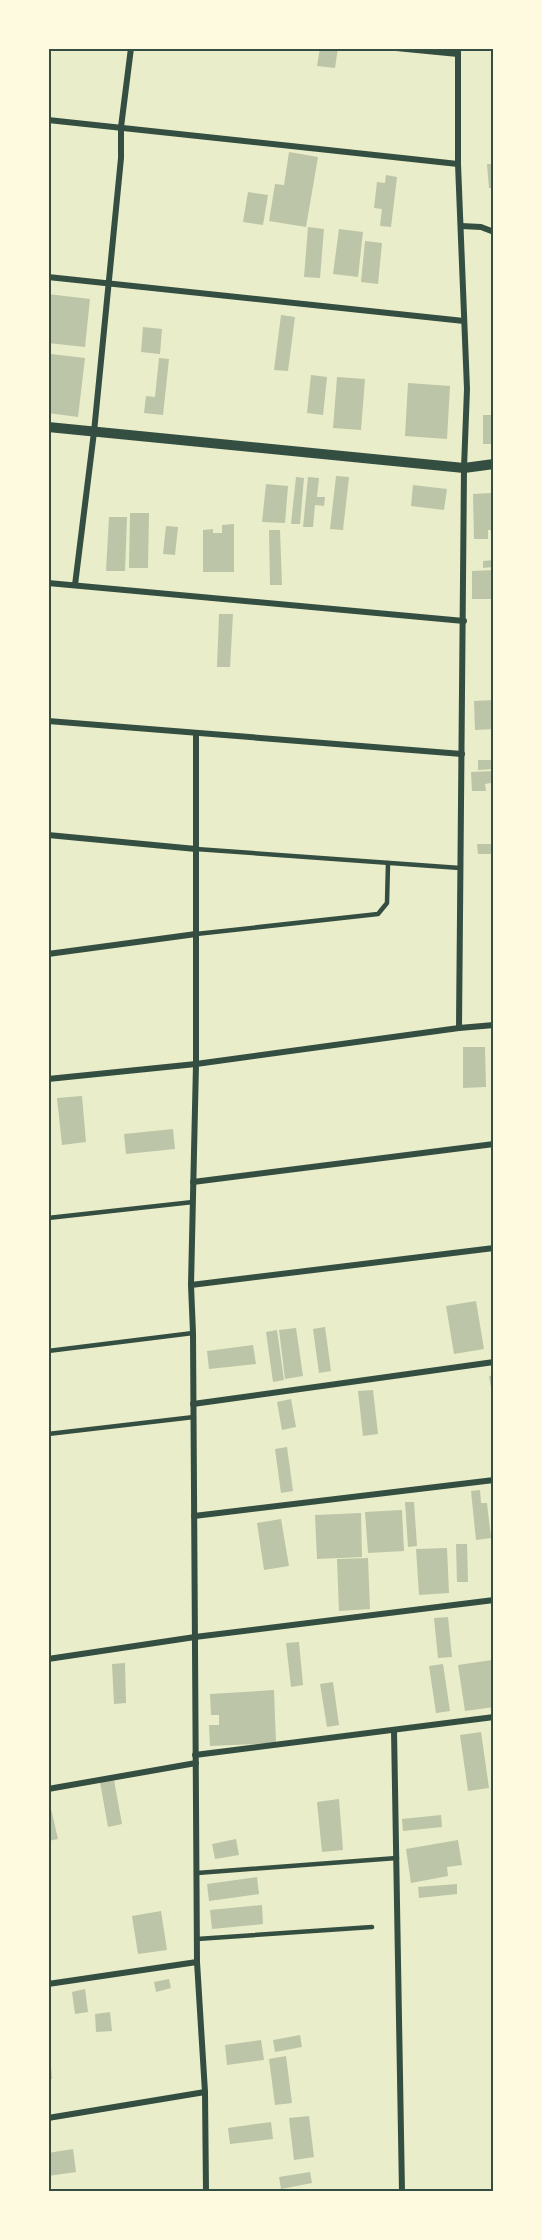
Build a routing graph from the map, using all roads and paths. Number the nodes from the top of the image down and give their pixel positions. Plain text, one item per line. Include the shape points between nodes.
1 (131, 48) edge
2 (396, 48) edge
3 (458, 51) edge
4 (48, 120) edge
5 (121, 127) junction
6 (458, 164) junction
7 (461, 226) junction
8 (494, 232) edge
9 (48, 277) edge
10 (109, 284) junction
11 (464, 321) junction
12 (48, 427) edge
13 (94, 432) junction
14 (494, 464) edge
15 (464, 468) junction
16 (48, 583) edge
17 (75, 585) junction
18 (464, 621) junction
19 (48, 721) edge
20 (195, 733) junction
21 (462, 754) junction
22 (48, 835) edge
23 (196, 849) junction
24 (388, 863) junction
25 (460, 868) junction
26 (195, 934) junction
27 (48, 954) edge
28 (494, 1025) edge
29 (459, 1028) junction
30 (196, 1064) junction
31 (48, 1079) edge
32 (494, 1144) edge
33 (193, 1182) junction
34 (193, 1202) junction
35 (48, 1218) edge
36 (494, 1248) edge
37 (191, 1285) junction
38 (193, 1333) junction
39 (48, 1351) edge
40 (494, 1362) edge
41 (194, 1404) junction
42 (194, 1417) junction
43 (48, 1434) edge
44 (494, 1479) edge
45 (194, 1516) junction
46 (494, 1600) edge
47 (195, 1637) junction
48 (48, 1659) edge
49 (494, 1717) edge
50 (394, 1730) junction
51 (195, 1755) junction
52 (196, 1763) junction
53 (48, 1789) edge
54 (397, 1858) junction
55 (197, 1873) junction
56 (372, 1927) dead end
57 (197, 1939) junction
58 (197, 1962) junction
59 (48, 1984) edge
60 (205, 2092) junction
61 (48, 2118) edge
62 (206, 2192) edge
63 (402, 2192) edge

1 - 5 street
2 - 3 street
3 - 6 street
4 - 5 street
5 - 6 street
5 - 10 street
6 - 7 street
7 - 8 street
7 - 11 street
9 - 10 street
10 - 11 street
10 - 13 street
11 - 15 street
12 - 13 street
13 - 15 street
13 - 17 street
14 - 15 street
15 - 18 street
16 - 17 street
17 - 18 street
18 - 21 street
19 - 20 street
20 - 21 street
20 - 23 street
21 - 25 street
22 - 23 street
23 - 24 lane
23 - 26 street
24 - 25 lane
24 - 26 lane via 387,903 378,915
25 - 29 street
26 - 27 street
26 - 30 street
28 - 29 street
29 - 30 street
30 - 31 street
30 - 33 street
32 - 33 street
33 - 34 street
34 - 35 lane
34 - 37 street
36 - 37 street
37 - 38 street
38 - 39 lane
38 - 41 street
40 - 41 street
41 - 42 street
42 - 43 lane
42 - 45 street
44 - 45 street
45 - 47 street
46 - 47 street
47 - 48 street
47 - 51 street
49 - 50 street
50 - 51 street
50 - 54 street
51 - 52 street
52 - 53 street
52 - 55 street
54 - 55 lane
54 - 63 street
55 - 57 street
56 - 57 lane
57 - 58 street
58 - 59 street
58 - 60 street
60 - 61 street
60 - 62 street

